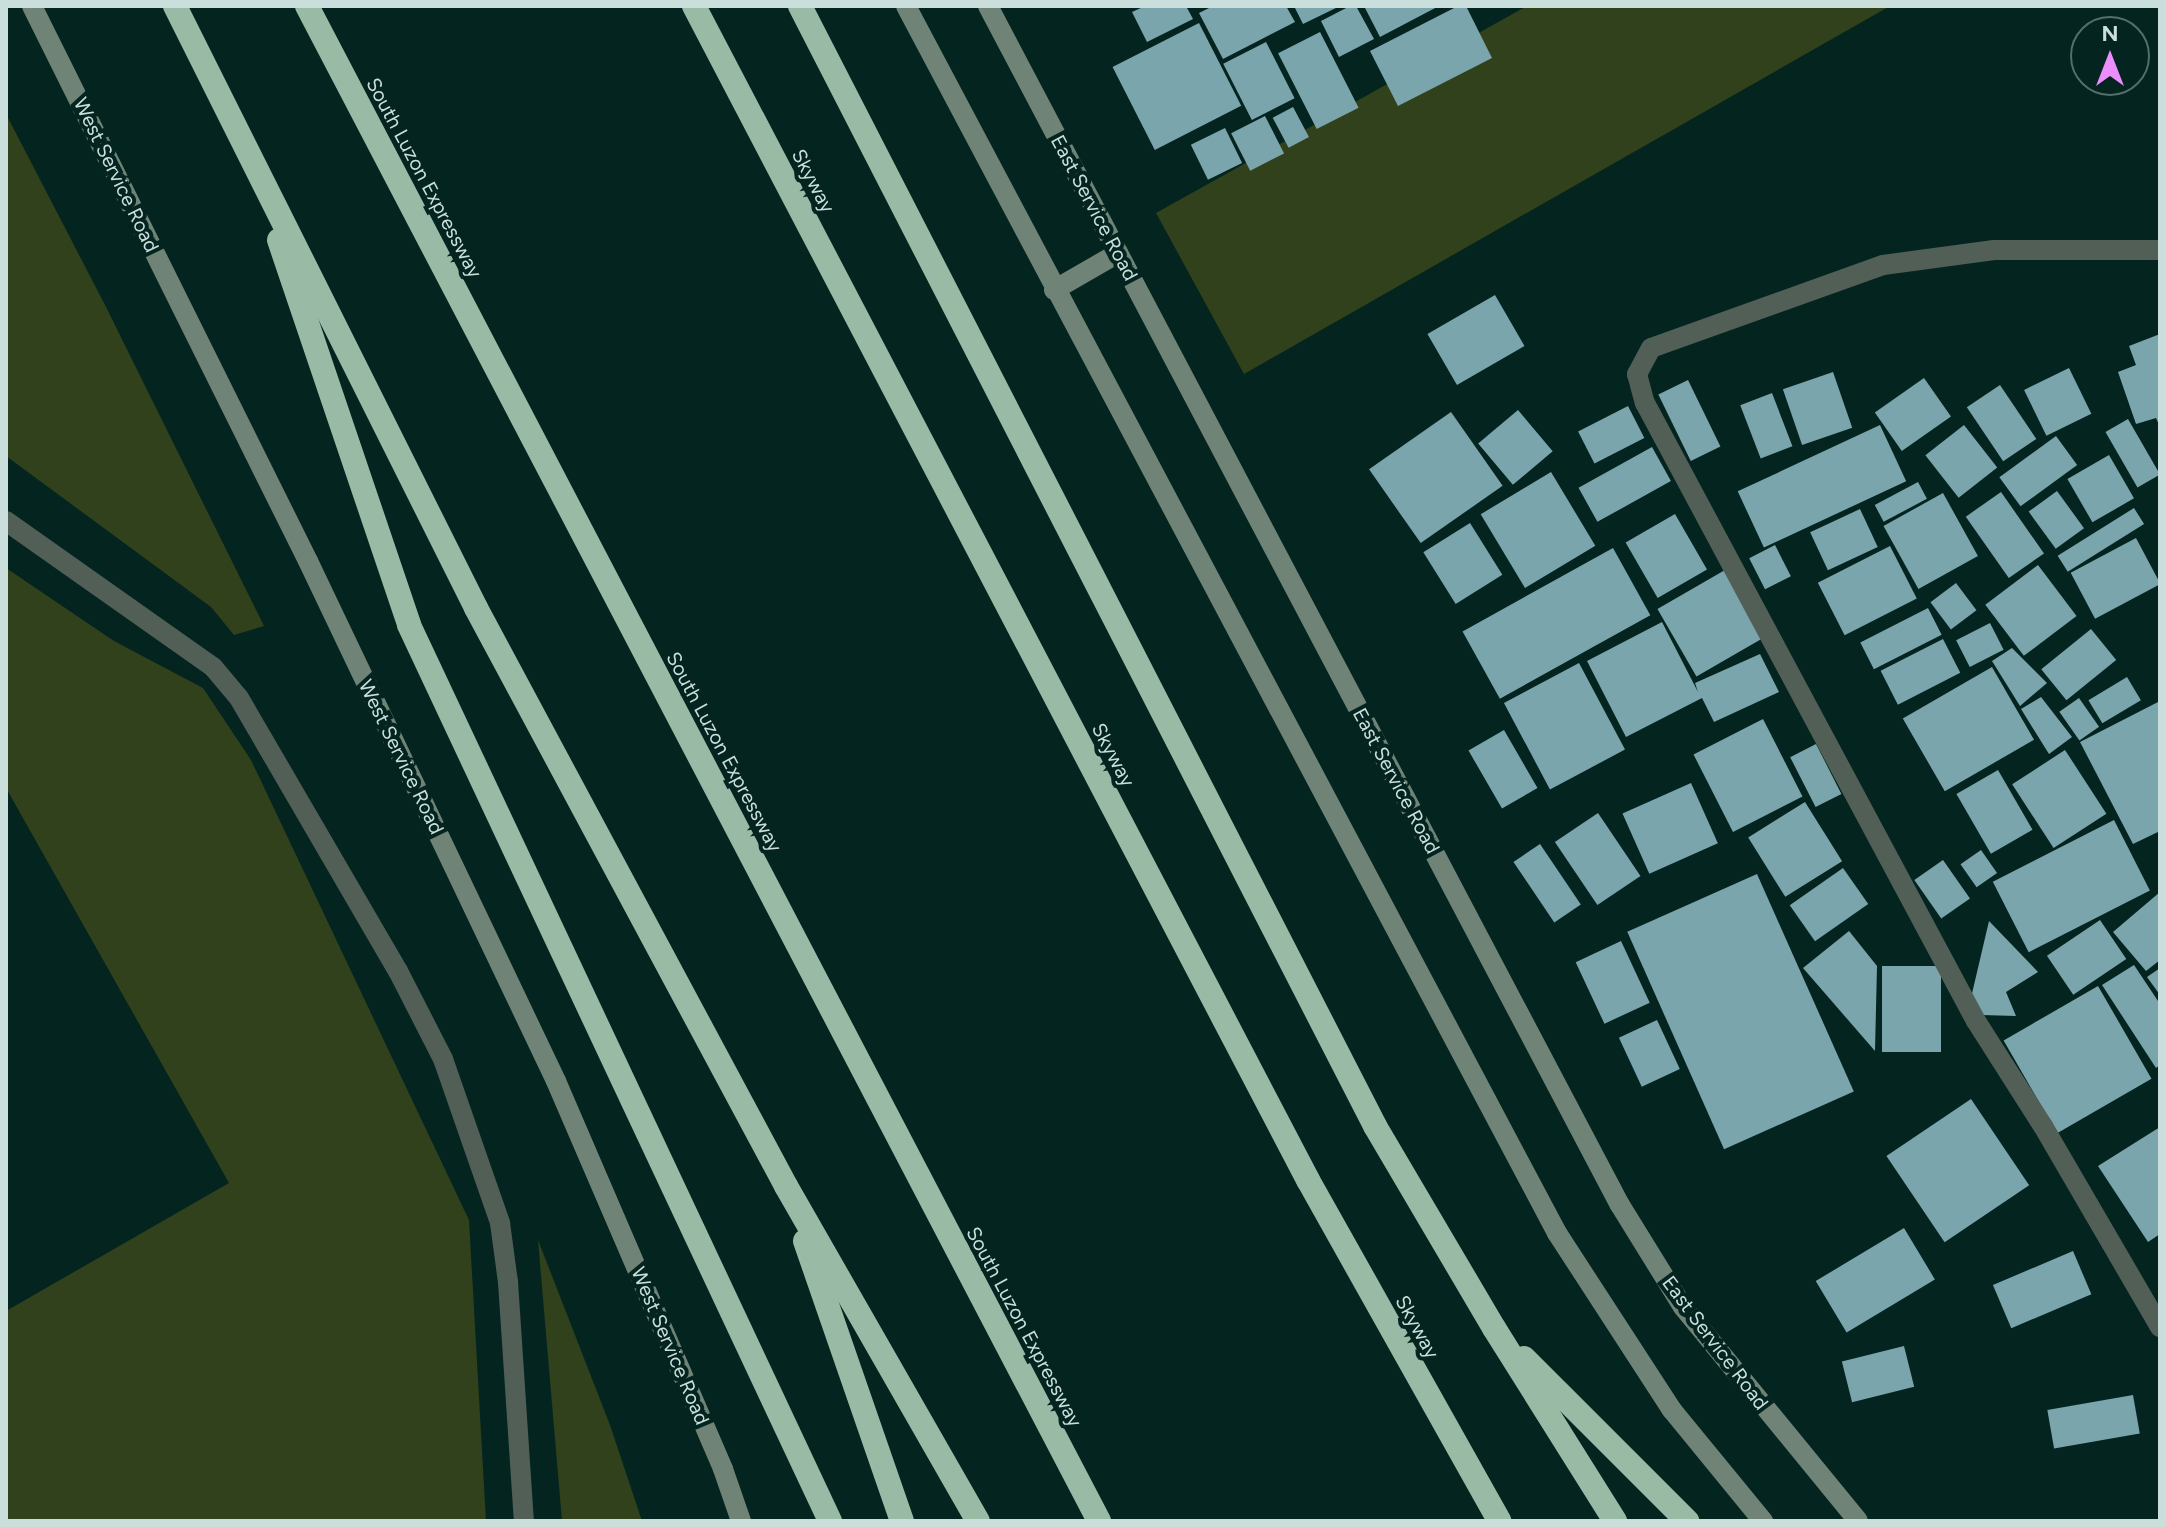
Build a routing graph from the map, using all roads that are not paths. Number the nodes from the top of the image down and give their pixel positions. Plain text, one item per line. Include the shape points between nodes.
1 (32, 6) edge
2 (175, 6) edge
3 (307, 6) edge
4 (694, 6) edge
5 (800, 6) edge
6 (906, 6) edge
7 (988, 6) edge
8 (250, 155) junction
9 (2160, 250) edge
10 (1118, 253) junction
11 (1054, 290) junction
12 (6, 521) edge
13 (786, 1186) junction
14 (2160, 1327) edge
15 (1494, 1328) junction
16 (524, 1521) edge
17 (741, 1521) edge
18 (830, 1521) edge
19 (902, 1521) edge
20 (978, 1521) edge
21 (1099, 1521) edge
22 (1499, 1521) edge
23 (1615, 1521) edge
24 (1687, 1521) edge
25 (1763, 1521) edge
26 (1858, 1521) edge

1 - 17 main road, West Service Road via 308,561 556,1081
2 - 8 highway
3 - 21 highway, South Luzon Expressway
4 - 22 highway, Skyway via 1308,1180
5 - 15 highway via 1375,1126
6 - 11 main road
7 - 10 main road, East Service Road
8 - 13 highway via 476,608
8 - 18 highway via 409,625
9 - 14 street via 1994,250 1883,265 1651,348 1637,374 1645,403 1976,1021
10 - 11 main road
10 - 26 main road, East Service Road via 1620,1205 1683,1307
11 - 25 main road via 1557,1233 1672,1410
12 - 16 street via 213,667 239,698 398,971 443,1059 500,1223
13 - 19 highway
13 - 20 highway
15 - 23 highway
15 - 24 highway

